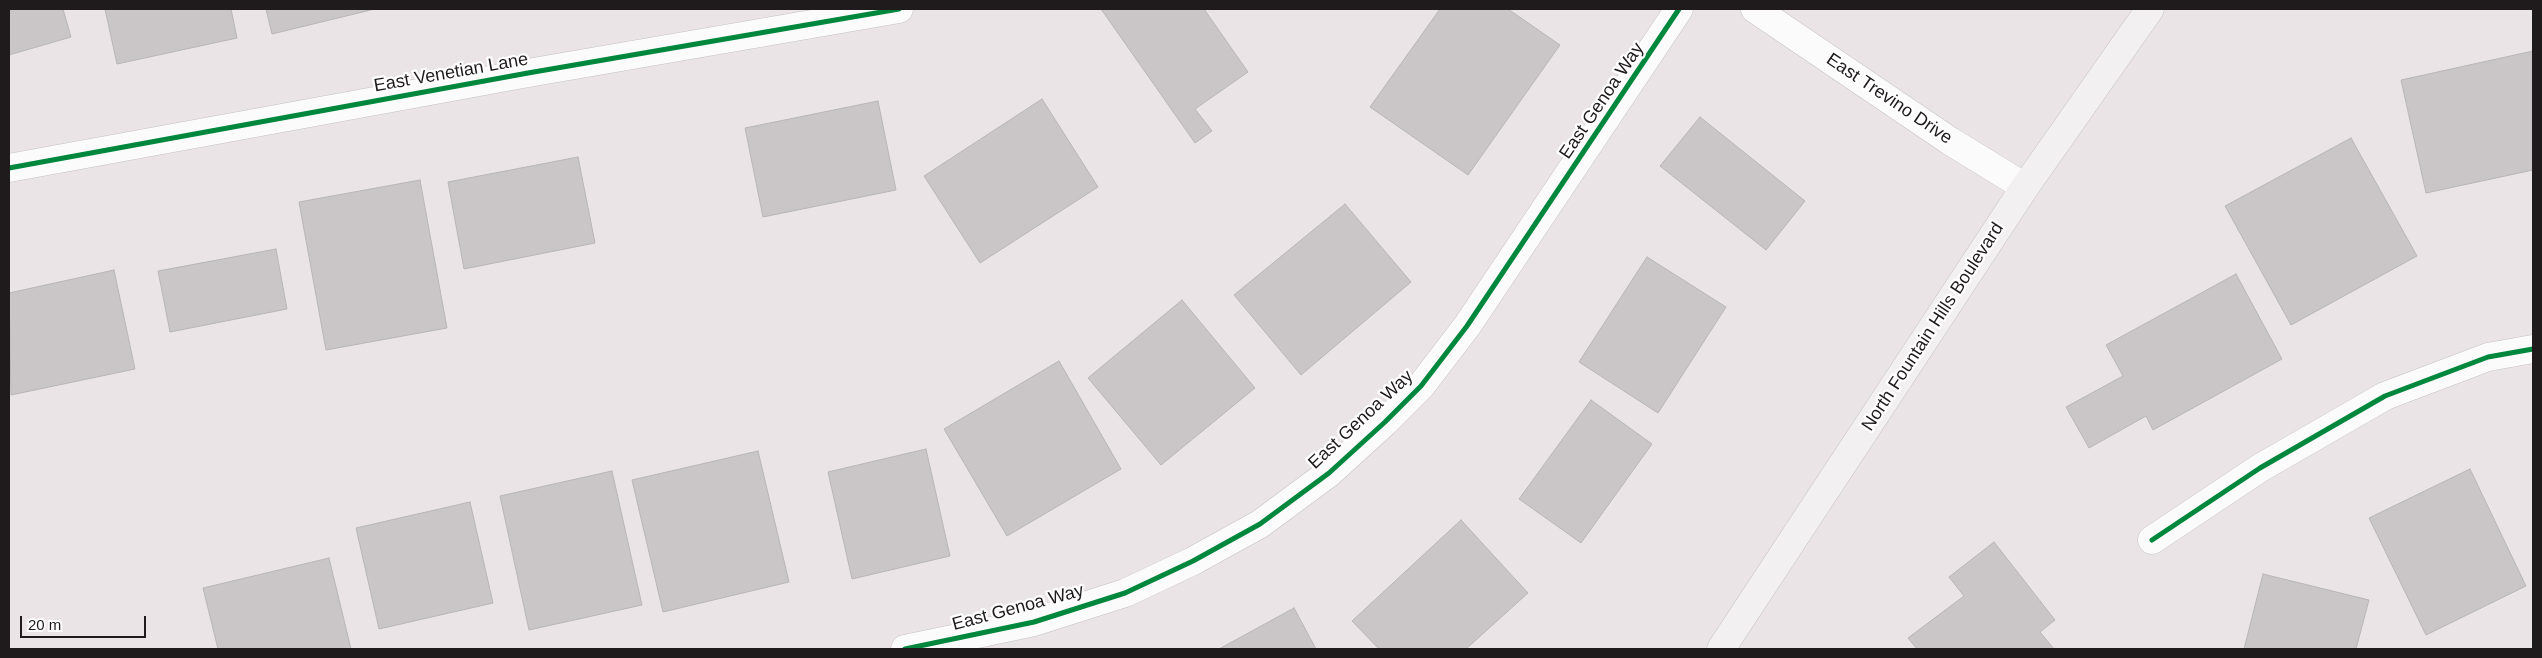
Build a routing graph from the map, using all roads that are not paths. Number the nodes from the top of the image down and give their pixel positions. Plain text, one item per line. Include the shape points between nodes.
1 (898, 9) edge
2 (1680, 9) edge
3 (1755, 9) edge
4 (2150, 9) edge
5 (9, 168) edge
6 (2025, 187) junction
7 (2533, 349) edge
8 (2152, 540) dead end
9 (905, 649) edge
10 (1721, 649) edge

1 - 5 street, East Venetian Lane
2 - 9 street, East Genoa Way via 1467,326 1421,386 1329,473 1260,524 1125,593 1034,622
3 - 6 street, East Trevino Drive via 1950,141
4 - 6 main road, North Fountain Hills Boulevard
6 - 10 main road, North Fountain Hills Boulevard
7 - 8 street via 2488,357 2385,396 2260,468

